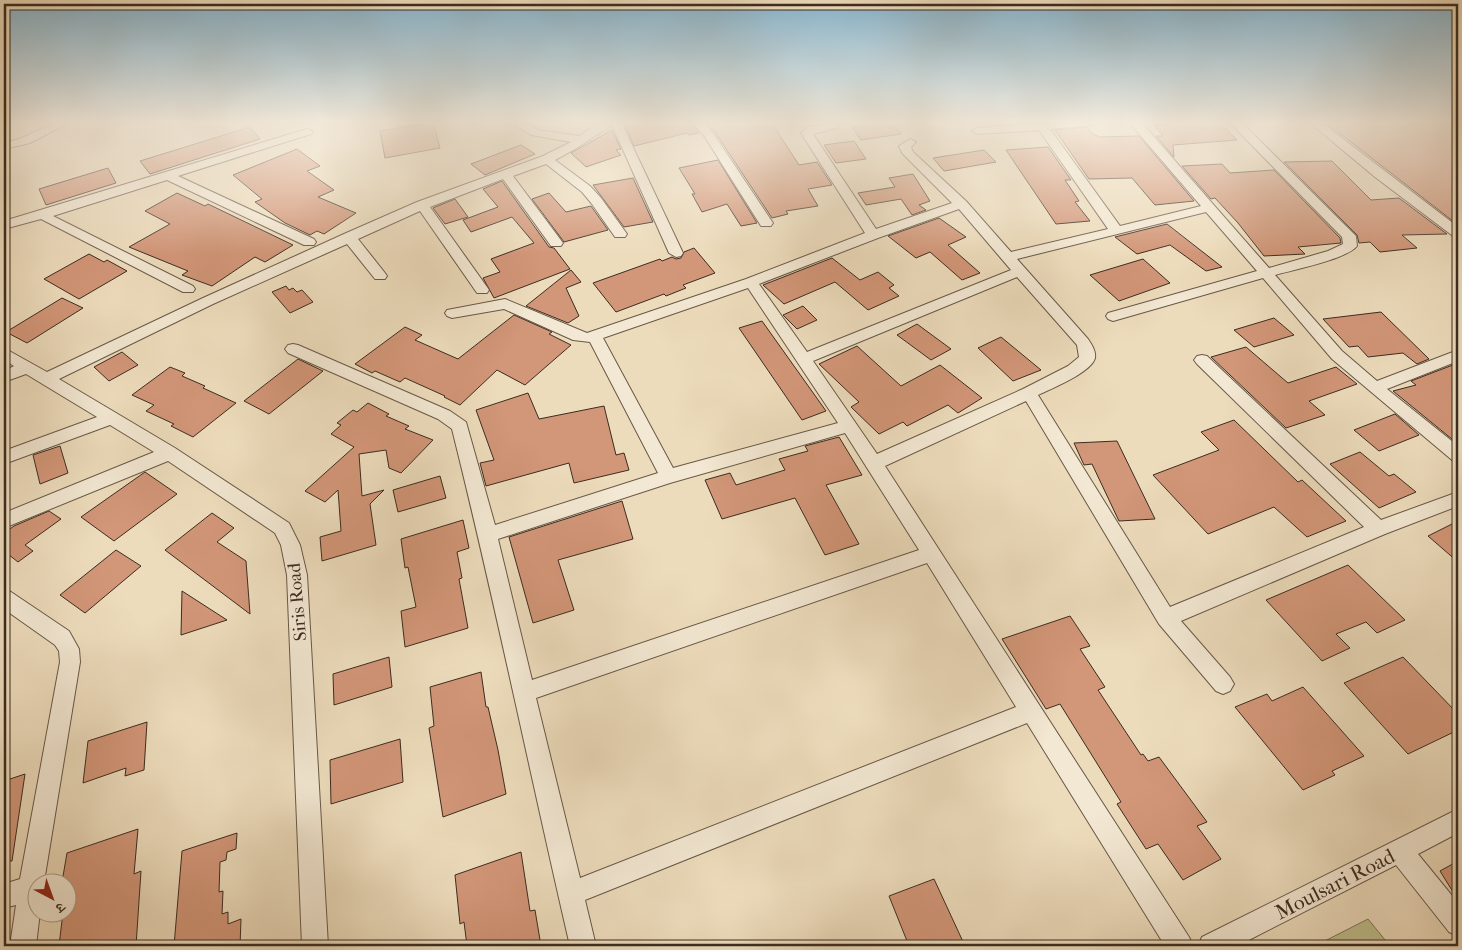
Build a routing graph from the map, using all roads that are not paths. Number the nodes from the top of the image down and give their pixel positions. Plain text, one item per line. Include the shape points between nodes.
1 (199, 166) edge
2 (528, 166) edge
3 (557, 166) edge
4 (636, 166) edge
5 (729, 166) edge
6 (828, 166) edge
7 (922, 166) edge
8 (1071, 166) edge
9 (1173, 166) edge
10 (1278, 166) edge
11 (1369, 166) edge
12 (506, 175) junction
13 (168, 176) junction
14 (961, 204) junction
15 (422, 205) junction
16 (1209, 208) junction
17 (42, 215) junction
18 (766, 223) dead end
19 (4, 225) edge
20 (1116, 230) junction
21 (1458, 233) edge
22 (620, 234) dead end
23 (873, 235) junction
24 (349, 237) junction
25 (309, 242) dead end
26 (556, 243) dead end
27 (676, 253) dead end
28 (1008, 257) junction
29 (1020, 271) junction
30 (1265, 272) junction
31 (380, 276) dead end
32 (751, 282) junction
33 (188, 289) dead end
34 (482, 290) dead end
35 (452, 314) dead end
36 (1112, 316) dead end
37 (595, 336) junction
38 (293, 349) dead end
39 (4, 353) edge
40 (1458, 355) edge
41 (804, 359) junction
42 (1202, 360) dead end
43 (27, 367) junction
44 (4, 377) edge
45 (46, 378) junction
46 (1374, 388) junction
47 (1029, 393) junction
48 (112, 418) junction
49 (849, 426) junction
50 (169, 453) junction
51 (1458, 455) edge
52 (4, 458) edge
53 (874, 463) junction
54 (669, 476) junction
55 (1458, 499) edge
56 (4, 521) edge
57 (1378, 530) junction
58 (488, 535) junction
59 (932, 553) junction
60 (4, 598) edge
61 (1166, 618) junction
62 (1223, 684) dead end
63 (523, 693) junction
64 (1032, 711) junction
65 (1458, 821) edge
66 (1399, 850) junction
67 (34, 872) edge
68 (28, 889) edge
69 (570, 894) junction
70 (4, 896) edge
71 (28, 910) edge
72 (1458, 924) edge
73 (23, 946) edge
74 (315, 946) edge
75 (583, 946) edge
76 (1180, 946) edge
77 (1211, 946) edge

1 - 13 street
2 - 12 street
3 - 22 street via 597,200
4 - 27 street
5 - 18 street
6 - 23 street
7 - 14 street
8 - 20 street
9 - 16 street
10 - 30 street via 1351,241 1350,246 1339,252
11 - 21 street
12 - 15 street
12 - 26 street
13 - 17 street
13 - 25 street
14 - 23 street
14 - 28 street
15 - 24 street
15 - 34 street
16 - 20 street
16 - 30 street
17 - 19 street
17 - 33 street
20 - 28 street
23 - 32 street
24 - 31 street
24 - 45 street
28 - 29 street
29 - 41 street
29 - 47 street via 1087,351 1087,360 1082,365
30 - 36 street
30 - 46 street via 1324,341
32 - 37 street
32 - 41 street
35 - 37 street via 505,304 578,336
37 - 54 street
38 - 58 street via 444,415 460,426
39 - 43 street, Siris Road
40 - 46 street
41 - 49 street
42 - 57 street
43 - 44 street
43 - 45 street, Siris Road
45 - 48 street, Siris Road
46 - 51 street
47 - 53 street
47 - 61 street
48 - 50 street, Siris Road
48 - 52 street
49 - 53 street
49 - 54 street
50 - 56 street
50 - 74 street, Siris Road via 282,528 292,546 298,575
53 - 59 street
54 - 58 street
55 - 57 street
57 - 61 street
58 - 63 street
59 - 63 street
59 - 64 street
60 - 67 street via 62,638 69,649 70,662
61 - 62 street
63 - 69 street
64 - 69 street
64 - 76 street
65 - 66 street, Moulsari Road
66 - 72 street
66 - 77 street, Moulsari Road
68 - 70 street
69 - 75 street
71 - 73 street

